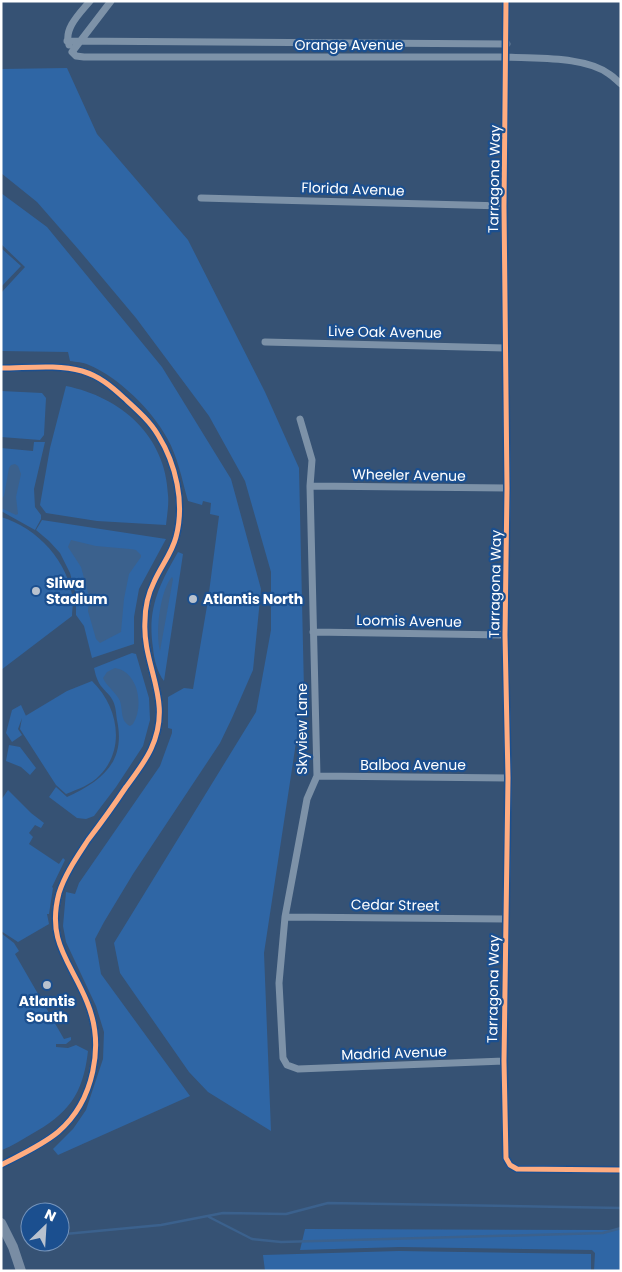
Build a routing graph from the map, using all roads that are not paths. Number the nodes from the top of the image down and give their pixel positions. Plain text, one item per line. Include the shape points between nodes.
1 (90, 1) edge
2 (111, 1) edge
3 (506, 1) edge
4 (67, 41) junction
5 (79, 42) junction
6 (212, 43) junction
7 (301, 43) junction
8 (396, 44) junction
9 (507, 44) junction
10 (72, 52) junction
11 (212, 57) junction
12 (302, 57) junction
13 (396, 57) junction
14 (507, 57) junction
15 (621, 84) edge
16 (201, 198) dead end
17 (504, 206) junction
18 (264, 342) dead end
19 (505, 348) junction
20 (1, 368) edge
21 (300, 419) dead end
22 (310, 486) junction
23 (507, 488) junction
24 (313, 632) junction
25 (505, 635) junction
26 (317, 776) junction
27 (508, 778) junction
28 (285, 917) junction
29 (505, 919) junction
30 (504, 1061) junction
31 (287, 1065) joint
32 (1, 1165) edge
33 (621, 1170) edge
34 (1, 1223) edge
35 (21, 1271) edge

1 - 4 street via 68,31
2 - 5 street
3 - 9 street, Tarragona Way
4 - 5 street, Orange Avenue
4 - 10 street
5 - 6 street, Orange Avenue
5 - 10 street
6 - 7 street, Orange Avenue
6 - 11 street
7 - 8 street, Orange Avenue
7 - 12 street
8 - 9 street, Orange Avenue
8 - 13 street
9 - 14 street, Tarragona Way
10 - 11 street, Orange Avenue via 84,57
11 - 12 street, Orange Avenue
12 - 13 street, Orange Avenue
13 - 14 street, Orange Avenue
14 - 15 street, Orange Avenue via 582,63 609,73
14 - 17 street, Tarragona Way
16 - 17 street, Florida Avenue
17 - 19 street, Tarragona Way
18 - 19 street, Live Oak Avenue
19 - 23 street, Tarragona Way
20 - 32 street via 73,369 105,381 158,434 179,490 180,513 176,538 154,582 145,620 144,638 159,695 157,732 139,769 74,860 57,905 56,928 60,947 94,1022 92,1076 80,1105 58,1132
21 - 22 street, Skyview Lane via 312,460
22 - 23 street, Wheeler Avenue
22 - 24 street, Skyview Lane
23 - 25 street, Tarragona Way
24 - 25 street, Loomis Avenue
24 - 26 street, Skyview Lane
25 - 27 street, Tarragona Way
26 - 27 street, Balboa Avenue
26 - 28 street, Skyview Lane via 307,799
27 - 29 street, Tarragona Way
28 - 29 street, Cedar Street
28 - 31 street, Skyview Lane via 279,983 283,1058
29 - 30 street, Tarragona Way
30 - 31 street, Madrid Avenue via 298,1069
30 - 33 street, Tarragona Way via 506,1158 510,1165 517,1169
34 - 35 main road

